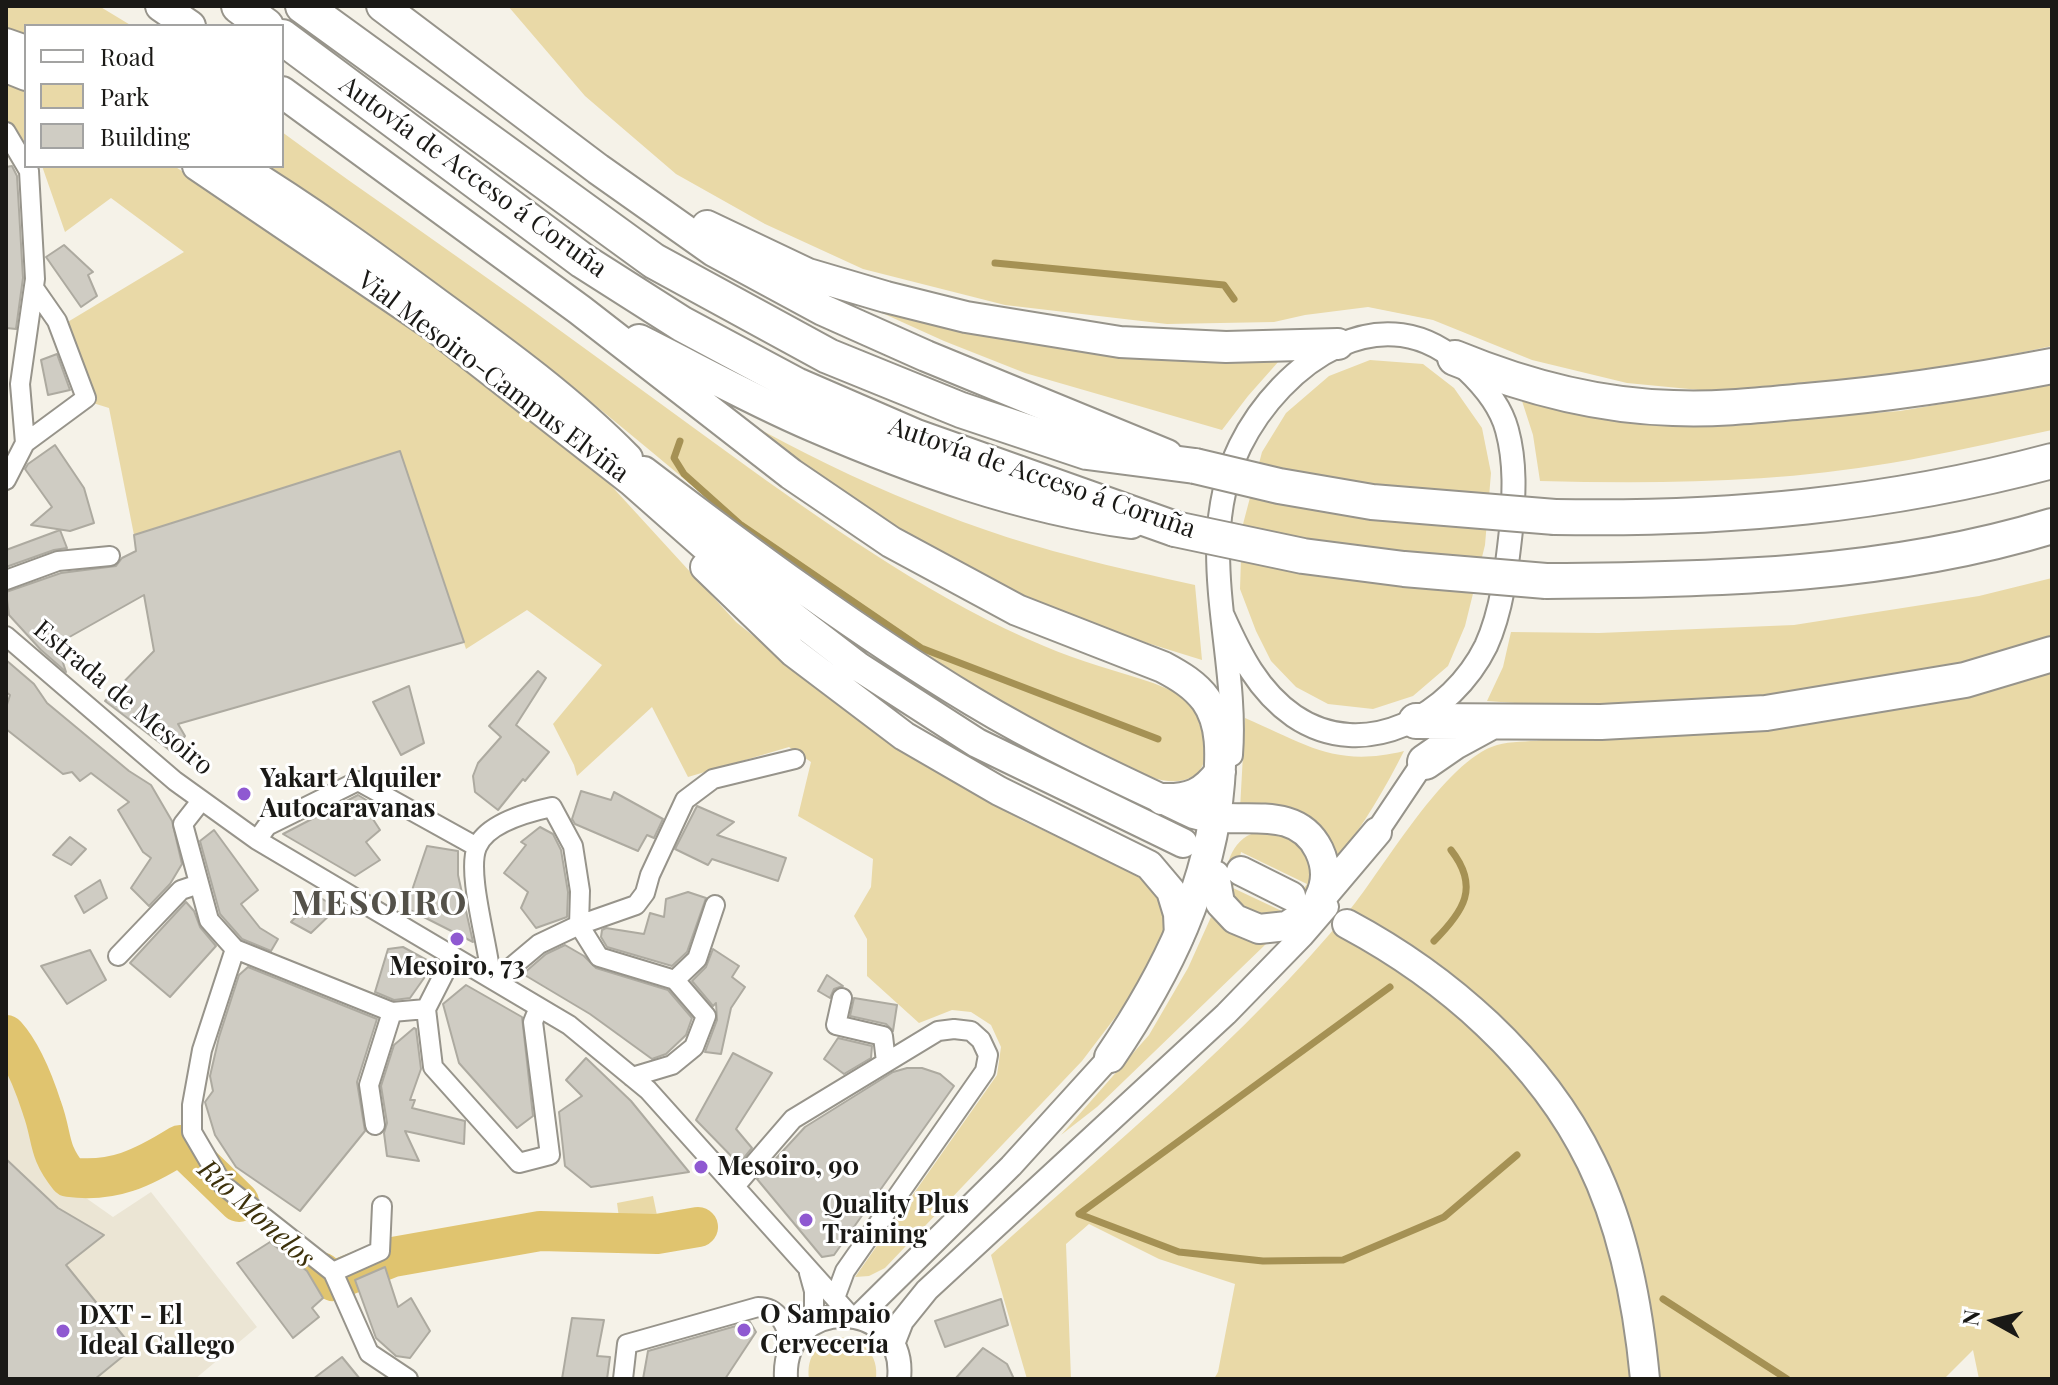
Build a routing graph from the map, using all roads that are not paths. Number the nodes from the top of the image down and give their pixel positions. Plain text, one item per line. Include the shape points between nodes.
1 (161, 6) edge
2 (239, 6) edge
3 (303, 6) edge
4 (382, 6) edge
5 (187, 24) edge
6 (263, 24) edge
7 (284, 38) edge
8 (284, 93) edge
9 (7, 134) edge
10 (24, 163) edge
11 (27, 168) edge
12 (200, 168) edge
13 (242, 168) edge
14 (598, 169) junction
15 (34, 288) junction
16 (580, 310) junction
17 (1338, 344) junction
18 (1455, 358) junction
19 (2052, 366) edge
20 (25, 443) junction
21 (2052, 461) edge
22 (1195, 466) junction
23 (633, 472) junction
24 (6, 480) edge
25 (2052, 526) edge
26 (1175, 529) junction
27 (110, 556) dead end
28 (6, 580) edge
29 (1223, 616) junction
30 (6, 636) edge
31 (2052, 654) edge
32 (1495, 720) junction
33 (1431, 721) junction
34 (795, 759) dead end
35 (1425, 762) junction
36 (1220, 772) junction
37 (175, 781) junction
38 (1162, 799) junction
39 (201, 801) junction
40 (1220, 819) junction
41 (183, 824) junction
42 (1377, 832) junction
43 (257, 840) junction
44 (1183, 843) dead end
45 (477, 847) junction
46 (1228, 873) junction
47 (199, 884) junction
48 (1305, 897) junction
49 (715, 905) dead end
50 (1347, 924) dead end
51 (579, 925) junction
52 (1179, 937) junction
53 (235, 949) junction
54 (118, 956) dead end
55 (453, 956) junction
56 (491, 978) junction
57 (675, 980) junction
58 (842, 998) dead end
59 (539, 1007) junction
60 (426, 1009) junction
61 (392, 1012) junction
62 (1110, 1057) junction
63 (886, 1062) junction
64 (632, 1077) junction
65 (375, 1125) dead end
66 (736, 1185) junction
67 (382, 1206) dead end
68 (806, 1267) junction
69 (333, 1272) junction
70 (848, 1310) junction
71 (814, 1323) junction
72 (792, 1345) junction
73 (897, 1361) edge
74 (408, 1379) edge
75 (623, 1379) edge
76 (786, 1379) edge
77 (915, 1379) edge
78 (1645, 1379) edge

1 - 5 highway
2 - 6 highway
3 - 22 highway, Autovía de Acceso á Coruña via 654,261 828,356 961,410 1087,452
4 - 14 highway
7 - 26 highway, Autovía de Acceso á Coruña via 583,261 682,324 796,385 916,437
8 - 16 highway
9 - 10 street
11 - 15 street
12 - 23 main road, Vial Mesoiro-Campus Elviña via 430,324
13 - 23 main road, Vial Mesoiro-Campus Elviña via 384,264 563,398
14 - 17 highway via 808,274 966,317 1120,342 1226,347
14 - 22 highway via 714,251 823,310
15 - 20 street via 20,384
15 - 20 street via 57,321 86,398
16 - 26 highway, Autovía de Acceso á Coruña via 811,425 904,462 1067,513
16 - 36 highway via 791,474 901,548 1017,610 1185,679 1214,716
17 - 18 street via 1392,335 1416,338
17 - 29 street via 1303,367 1270,400 1240,447 1222,499 1217,545
18 - 19 highway via 1562,392 1671,408 1891,394
18 - 33 street via 1493,401 1506,427 1513,464 1511,534 1487,644
20 - 24 street
21 - 22 highway, Autovía de Acceso á Coruña, bridge via 1980,480 1849,503 1644,519 1372,502
23 - 38 main road via 936,678 1056,748
23 - 44 main road, Vial Mesoiro-Campus Elviña via 686,532 859,667 977,743
23 - 52 main road via 664,524 741,604 855,701 964,772 1156,871 1171,891
25 - 26 highway, Autovía de Acceso á Coruña, bridge via 1942,553 1815,571 1546,581 1303,556
27 - 28 street via 58,561
29 - 33 street via 1257,680 1310,725 1361,735
29 - 40 street via 1233,712
30 - 37 street, Estrada de Mesoiro
31 - 32 highway via 1965,680 1766,713 1601,722
32 - 33 highway
32 - 35 highway
33 - 35 street
34 - 51 street via 713,779 685,800 636,905
35 - 42 street
36 - 38 highway via 1193,797
36 - 40 highway
37 - 39 street, Estrada de Mesoiro
37 - 41 street
38 - 40 main road
39 - 41 street
39 - 43 street, Estrada de Mesoiro
40 - 46 street
40 - 48 main road via 1273,818 1301,828 1324,862 1325,882
40 - 52 highway
41 - 47 street
42 - 48 main road
42 - 73 street via 1302,936 1226,1014 927,1290 902,1321
43 - 45 street via 267,826 358,781
43 - 55 street, Estrada de Mesoiro
45 - 51 street via 494,828 552,807 573,846
45 - 56 street via 473,874
46 - 48 main road
46 - 48 main road via 1220,903 1235,919 1259,929 1295,923
46 - 62 street via 1168,984
47 - 53 street via 209,920
47 - 54 street via 181,890
49 - 57 street via 697,959
50 - 78 main road via 1433,979 1479,1018 1526,1066 1562,1114 1591,1162 1611,1211 1630,1276
51 - 56 street via 539,944
51 - 57 street via 599,957
52 - 62 highway
53 - 61 street
53 - 69 street via 202,1050 192,1132 223,1185
55 - 56 street, Estrada de Mesoiro
55 - 60 street
56 - 59 street, Estrada de Mesoiro
57 - 64 street via 706,1016 694,1047 672,1065
58 - 63 street via 836,1025 883,1036
59 - 60 street via 533,1022 550,1155 519,1163 433,1067
59 - 64 street, Estrada de Mesoiro
60 - 61 street
61 - 65 street via 369,1085
62 - 70 street via 1011,1166
63 - 66 street via 793,1119
63 - 70 street via 938,1031 954,1029 971,1031 988,1055 975,1088 845,1271
64 - 66 street, Estrada de Mesoiro
66 - 68 street, Estrada de Mesoiro
67 - 69 street via 380,1251
68 - 70 street, Estrada de Mesoiro
68 - 71 street, Estrada de Mesoiro via 814,1291
69 - 74 street via 369,1353
70 - 71 street
70 - 73 street, Estrada de Mesoiro via 878,1327
71 - 72 street
72 - 75 street via 775,1311 758,1307 627,1344
72 - 76 street
73 - 77 street, Estrada de Mesoiro

